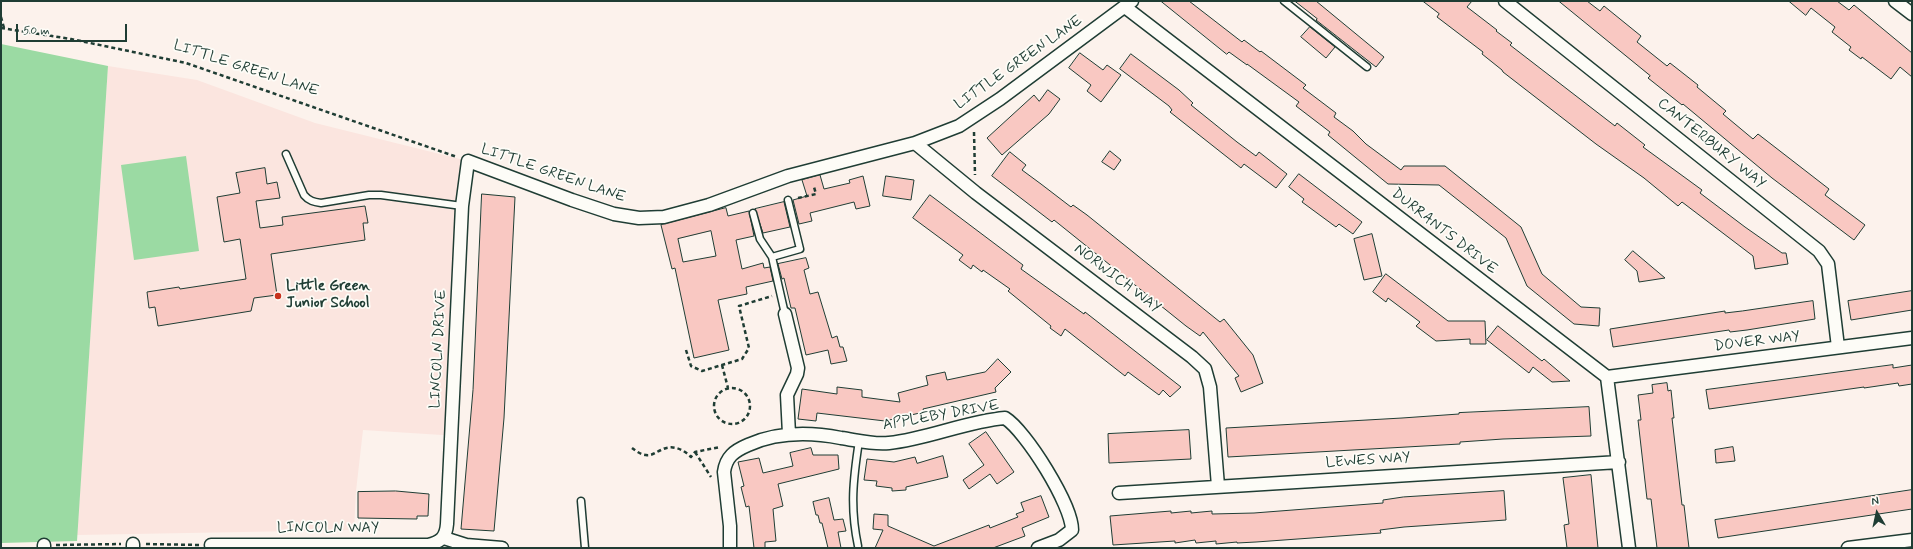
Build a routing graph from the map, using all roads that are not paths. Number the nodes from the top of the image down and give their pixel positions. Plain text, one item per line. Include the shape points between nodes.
1 (1284, 1) edge
2 (1506, 1) edge
3 (1895, 1) edge
4 (1128, 4) edge
5 (1912, 14) edge
6 (1367, 67) dead end
7 (915, 143) junction
8 (286, 154) dead end
9 (468, 161) joint
10 (788, 200) road end
11 (462, 206) junction
12 (753, 213) dead end
13 (772, 257) junction
14 (785, 314) joint
15 (1912, 338) edge
16 (1838, 347) junction
17 (1607, 377) junction
18 (789, 434) junction
19 (859, 441) junction
20 (1619, 462) junction
21 (1218, 486) junction
22 (1119, 492) dead end
23 (581, 501) dead end
24 (444, 538) junction
25 (1912, 540) edge
26 (211, 545) road end
27 (363, 546) edge
28 (858, 546) dead end
29 (502, 548) edge
30 (585, 548) edge
31 (730, 548) edge
32 (1038, 548) edge
33 (1628, 548) edge
34 (1848, 548) edge

1 - 6 lane
2 - 16 street, CANTERBURY WAY via 1819,251 1828,264
3 - 5 street
4 - 7 street, LITTLE GREEN LANE via 973,117 958,126
4 - 17 street, DURRANTS DRIVE
7 - 9 street, LITTLE GREEN LANE via 788,176 709,205 672,215 639,218 614,214
7 - 21 street, NORWICH WAY via 976,193 1192,357 1205,370 1210,386
8 - 11 lane via 304,196 314,202 381,194
9 - 11 street, LINCOLN DRIVE
10 - 13 lane via 800,248
11 - 24 street, LINCOLN DRIVE via 447,524
12 - 13 lane via 760,239
13 - 14 lane
14 - 18 street via 798,368 787,395
15 - 16 street, DOVER WAY
16 - 17 street, DOVER WAY
17 - 20 street
18 - 19 street, APPLEBY DRIVE via 815,434
18 - 31 street, APPLEBY DRIVE via 757,441 739,449 730,455 725,464
19 - 28 lane via 853,480 853,522
19 - 32 street, APPLEBY DRIVE via 887,444 1005,418 1016,427 1043,465 1072,521 1072,530 1059,540
20 - 21 street, LEWES WAY
20 - 33 street
21 - 22 street, LEWES WAY
23 - 30 lane
24 - 27 street, LINCOLN WAY via 428,545
24 - 29 street via 466,545
25 - 34 street
26 - 27 street, LINCOLN WAY

